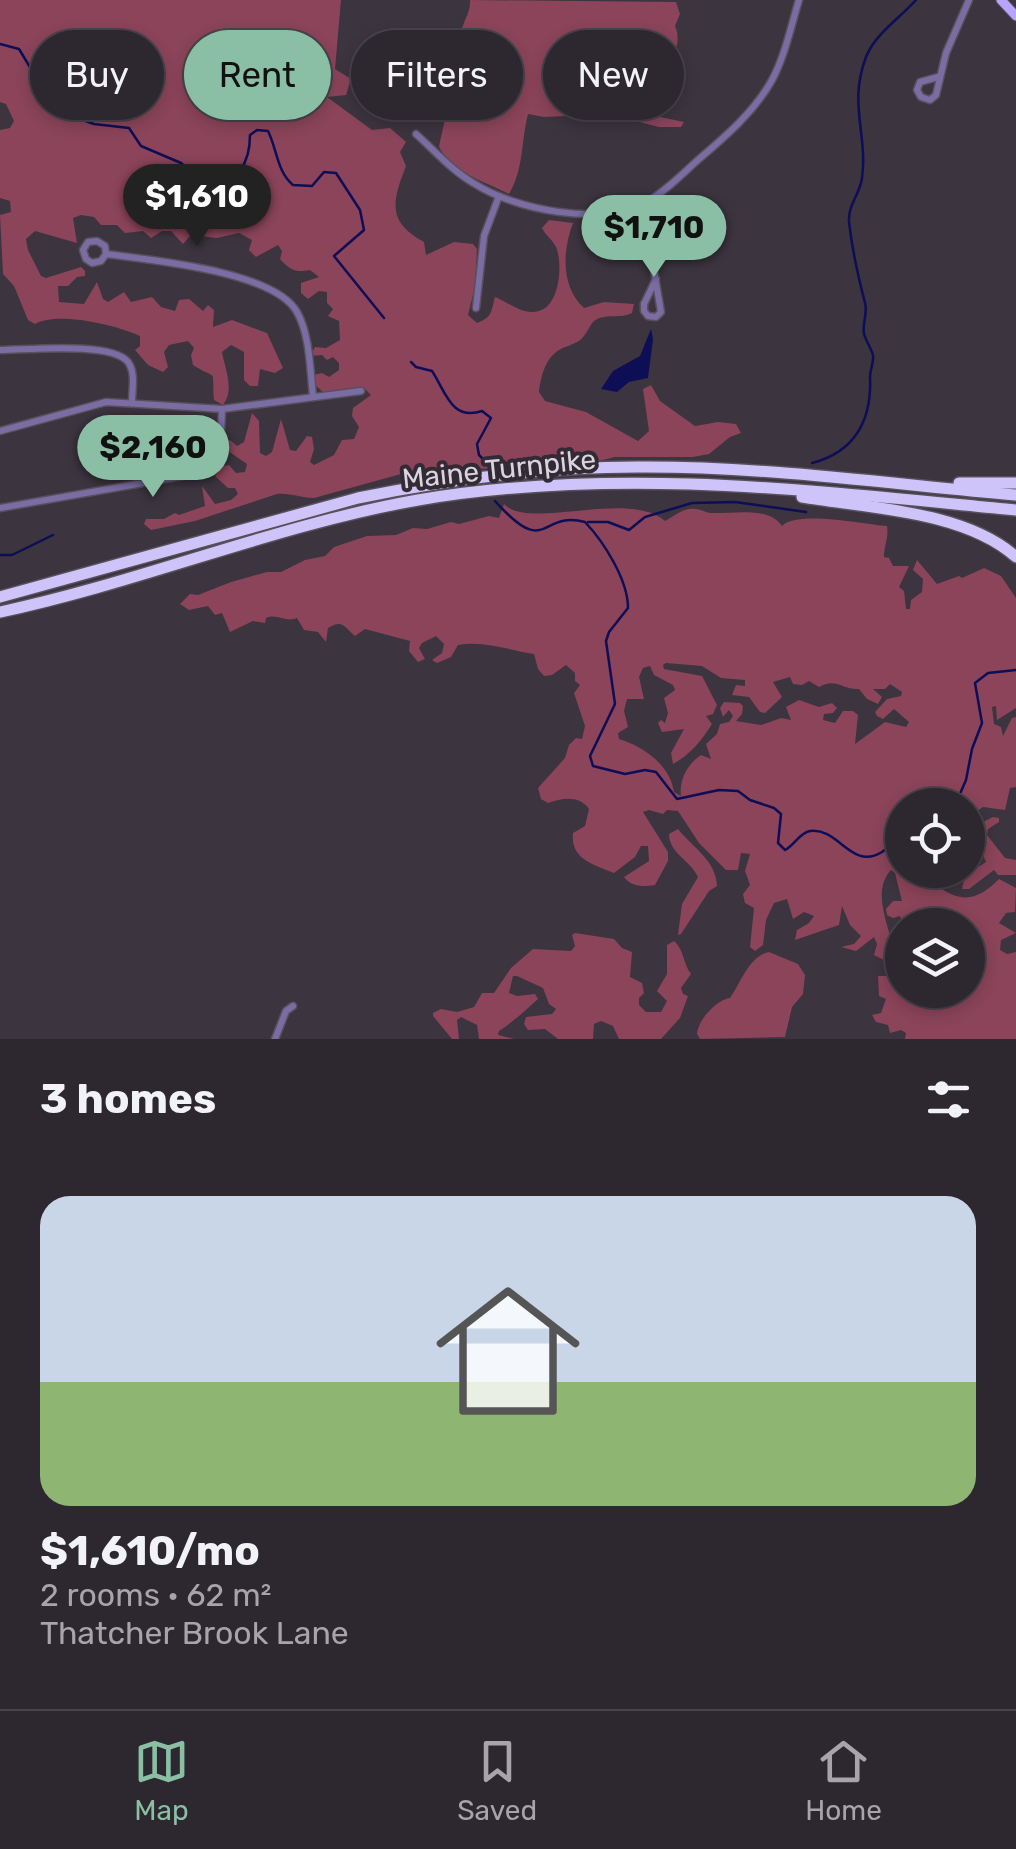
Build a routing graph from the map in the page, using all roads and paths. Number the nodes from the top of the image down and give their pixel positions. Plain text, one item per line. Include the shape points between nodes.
1 (799, 0) edge
2 (968, 0) edge
3 (1000, 0) edge
4 (1016, 16) edge
5 (938, 77) dead end
6 (416, 134) dead end
7 (499, 196) junction
8 (632, 208) junction
9 (106, 254) dead end
10 (656, 278) junction
11 (644, 304) junction
12 (476, 308) dead end
13 (662, 308) junction
14 (0, 350) edge
15 (362, 390) dead end
16 (313, 396) junction
17 (132, 402) junction
18 (222, 409) junction
19 (0, 431) edge
20 (1016, 484) edge
21 (926, 487) junction
22 (777, 488) junction
23 (1016, 496) edge
24 (0, 508) edge
25 (1016, 510) edge
26 (1016, 557) edge
27 (0, 597) edge
28 (0, 612) edge
29 (293, 1006) dead end
30 (275, 1039) edge

1 - 8 street via 768,87 715,146
2 - 5 street
3 - 4 main road
6 - 7 street via 460,174
7 - 8 street via 584,215
7 - 12 street via 484,236
8 - 10 street
9 - 16 street via 192,266 280,294 302,323
10 - 11 street
10 - 13 street
11 - 13 street via 652,298
11 - 13 street via 650,317
14 - 17 street via 118,355 132,371
15 - 16 street
16 - 18 street
17 - 18 street
17 - 19 street via 90,405
18 - 24 street via 220,458 206,472
20 - 21 highway
21 - 23 highway, Maine Turnpike
21 - 27 highway, Maine Turnpike via 638,466 490,476 339,502
22 - 25 highway, Maine Turnpike
22 - 26 highway via 944,520 996,541
22 - 28 highway, Maine Turnpike via 585,483 421,500
29 - 30 street

